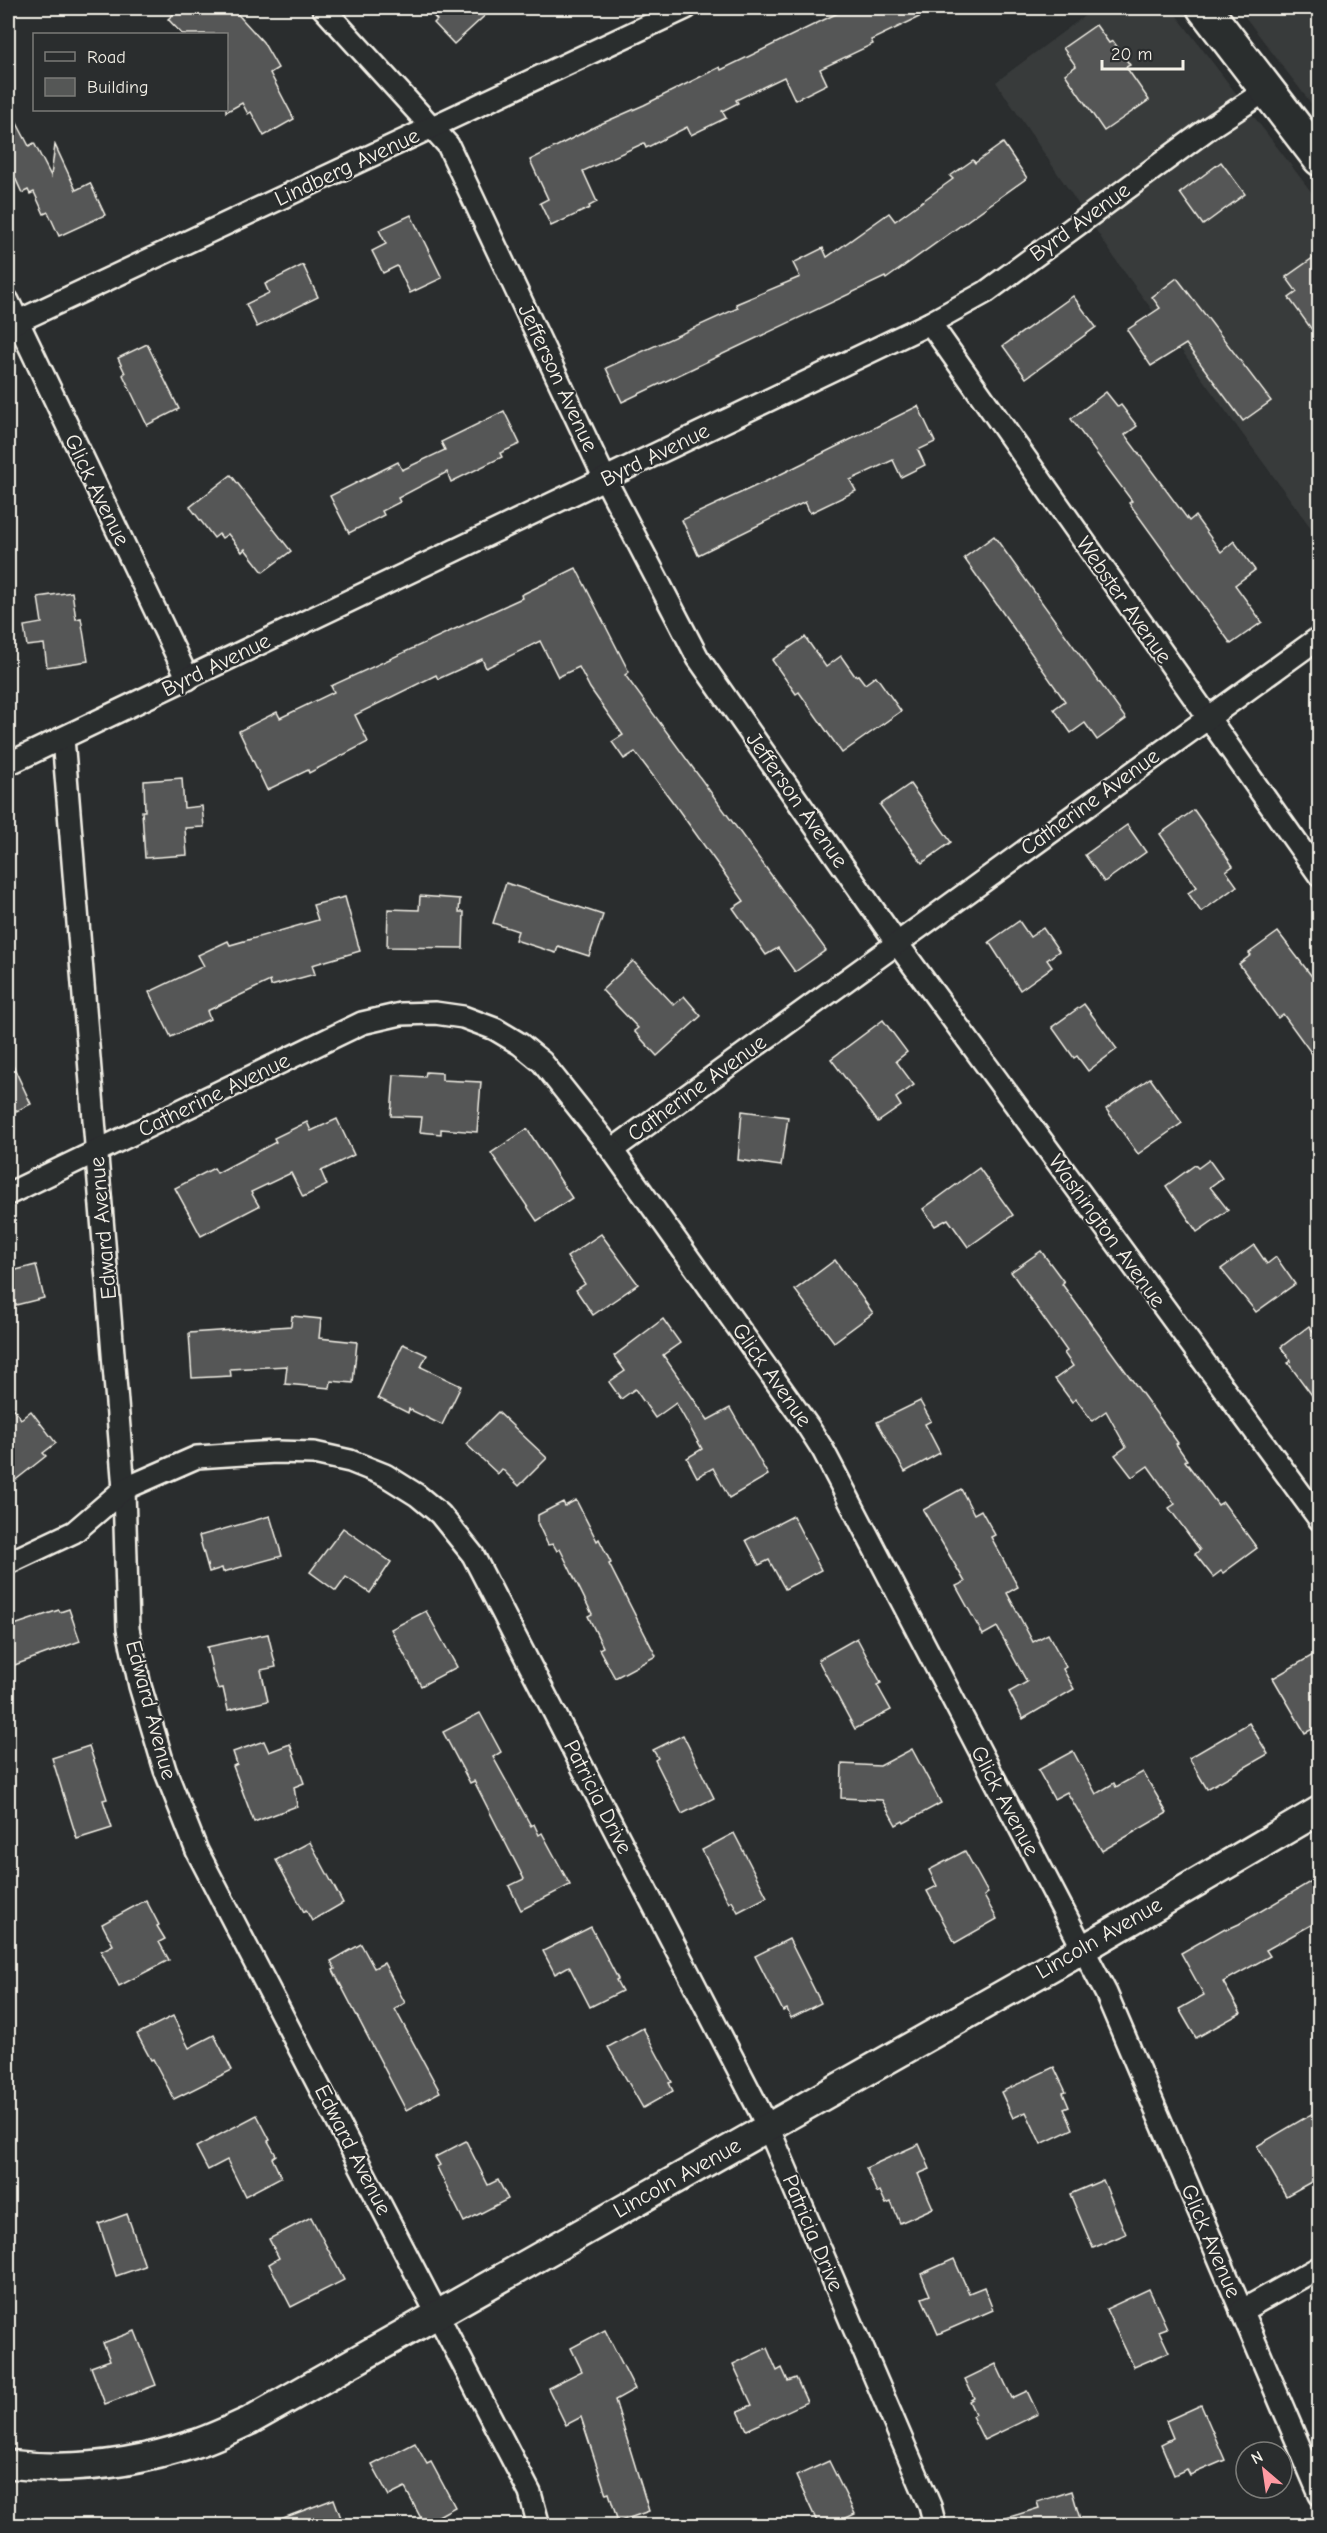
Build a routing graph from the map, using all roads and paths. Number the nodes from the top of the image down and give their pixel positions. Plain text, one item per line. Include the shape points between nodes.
1 (323, 8) edge
2 (686, 8) edge
3 (1204, 8) edge
4 (1268, 89) junction
5 (433, 127) junction
6 (1320, 159) edge
7 (8, 301) edge
8 (12, 324) edge
9 (930, 324) junction
10 (605, 479) junction
11 (1320, 637) edge
12 (188, 679) junction
13 (1207, 718) junction
14 (63, 738) junction
15 (8, 764) edge
16 (1320, 876) edge
17 (896, 942) junction
18 (612, 1150) junction
19 (96, 1151) junction
20 (8, 1194) edge
21 (124, 1489) junction
22 (1320, 1520) edge
23 (8, 1563) edge
24 (1320, 1810) edge
25 (1083, 1949) junction
26 (768, 2127) junction
27 (1320, 2267) edge
28 (1241, 2311) junction
29 (437, 2314) junction
30 (8, 2464) edge
31 (1320, 2495) edge
32 (539, 2526) edge
33 (935, 2526) edge

1 - 5 street, Jefferson Avenue
2 - 5 street, Lindberg Avenue
3 - 4 main road
4 - 6 main road
4 - 9 street, Byrd Avenue via 986,292
5 - 8 street, Lindberg Avenue
5 - 10 street, Jefferson Avenue via 448,145
7 - 8 street, Glick Avenue
8 - 12 street, Glick Avenue
9 - 10 street, Byrd Avenue
9 - 13 street, Webster Avenue
10 - 12 street, Byrd Avenue
10 - 17 street, Jefferson Avenue via 698,658
11 - 13 street, Catherine Avenue
12 - 14 street, Byrd Avenue
13 - 16 street, Webster Avenue
13 - 17 street, Catherine Avenue
14 - 15 street, Byrd Avenue
14 - 19 street, Edward Avenue
17 - 18 street, Catherine Avenue
17 - 22 street, Washington Avenue
18 - 19 street, Catherine Avenue via 542,1062 520,1044 463,1017 435,1013 401,1014 362,1023
18 - 25 street, Glick Avenue via 822,1450
19 - 20 street, Catherine Avenue
19 - 21 street, Edward Avenue
21 - 23 street, Patricia Drive via 74,1532
21 - 26 street, Patricia Drive via 197,1457 314,1453 350,1461 385,1475 440,1514 473,1555
21 - 29 street, Edward Avenue via 128,1629 165,1770 197,1851
24 - 25 street, Lincoln Avenue
25 - 26 street, Lincoln Avenue
25 - 28 street, Glick Avenue via 1106,1994
26 - 29 street, Lincoln Avenue
26 - 33 street, Patricia Drive via 930,2506
27 - 28 street
28 - 31 street, Glick Avenue
29 - 30 street, Lincoln Avenue via 249,2421 195,2444 137,2460 78,2467
29 - 32 street, Edward Avenue via 530,2493

